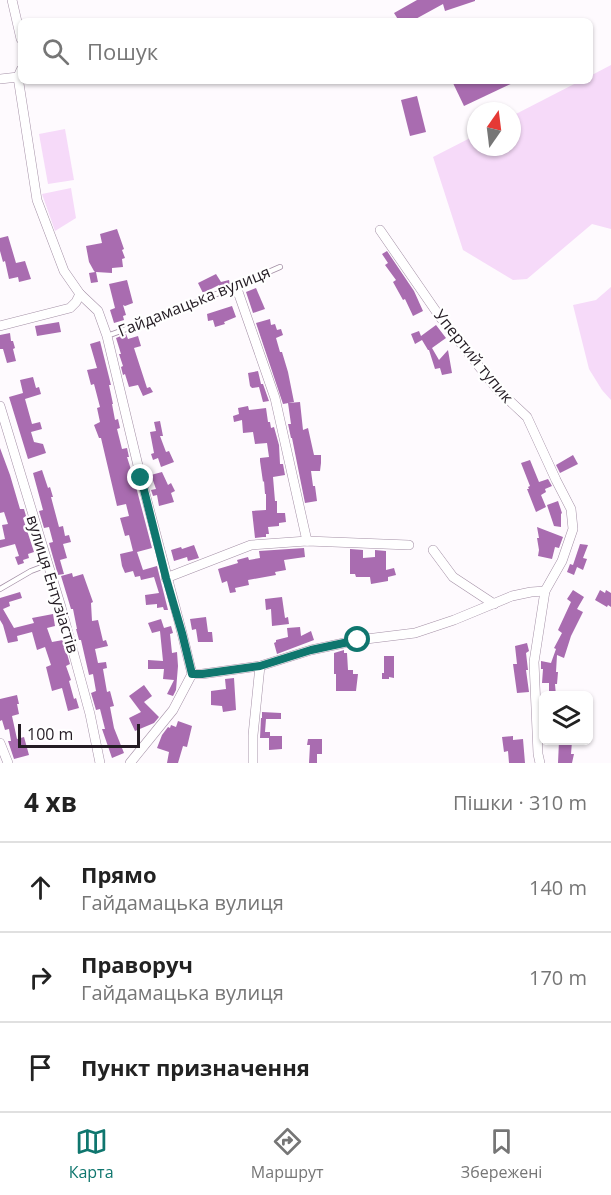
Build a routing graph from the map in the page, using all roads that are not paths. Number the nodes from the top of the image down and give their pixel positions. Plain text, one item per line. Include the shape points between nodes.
1 (12, 0) edge
2 (18, 26) edge
3 (18, 74) edge
4 (0, 79) edge
5 (21, 84) edge
6 (380, 230) dead end
7 (280, 267) dead end
8 (236, 286) junction
9 (80, 294) junction
10 (0, 326) edge
11 (107, 336) junction
12 (0, 406) edge
13 (307, 541) junction
14 (409, 545) dead end
15 (433, 550) dead end
16 (47, 565) junction
17 (166, 578) junction
18 (0, 589) edge
19 (545, 591) junction
20 (494, 604) junction
21 (260, 666) junction
22 (192, 674) junction
23 (0, 743) edge
24 (8, 763) edge
25 (100, 763) edge
26 (130, 763) edge
27 (253, 763) edge
28 (540, 763) edge

1 - 2 street
3 - 4 street
5 - 9 street, Гайдамацька вулиця via 37,200 64,271
6 - 19 street, Упертий тупик via 440,317 496,388 527,417 571,509 573,530
7 - 8 lane, Гайдамацька вулиця
8 - 11 lane, Гайдамацька вулиця
8 - 13 street via 275,398
9 - 10 street via 70,308
9 - 11 street, Гайдамацька вулиця via 98,311
11 - 17 street, Гайдамацька вулиця
12 - 16 street, вулиця Ентузіастів
13 - 14 street
13 - 17 street via 251,545
15 - 20 street via 453,577
16 - 18 lane
16 - 25 street, вулиця Ентузіастів via 90,714
17 - 22 street, Гайдамацька вулиця
19 - 20 street via 512,596
19 - 28 street, Упертий тупик via 534,662
20 - 21 street via 415,633 311,650
21 - 22 street
21 - 27 street
22 - 26 street via 173,710
23 - 24 street

